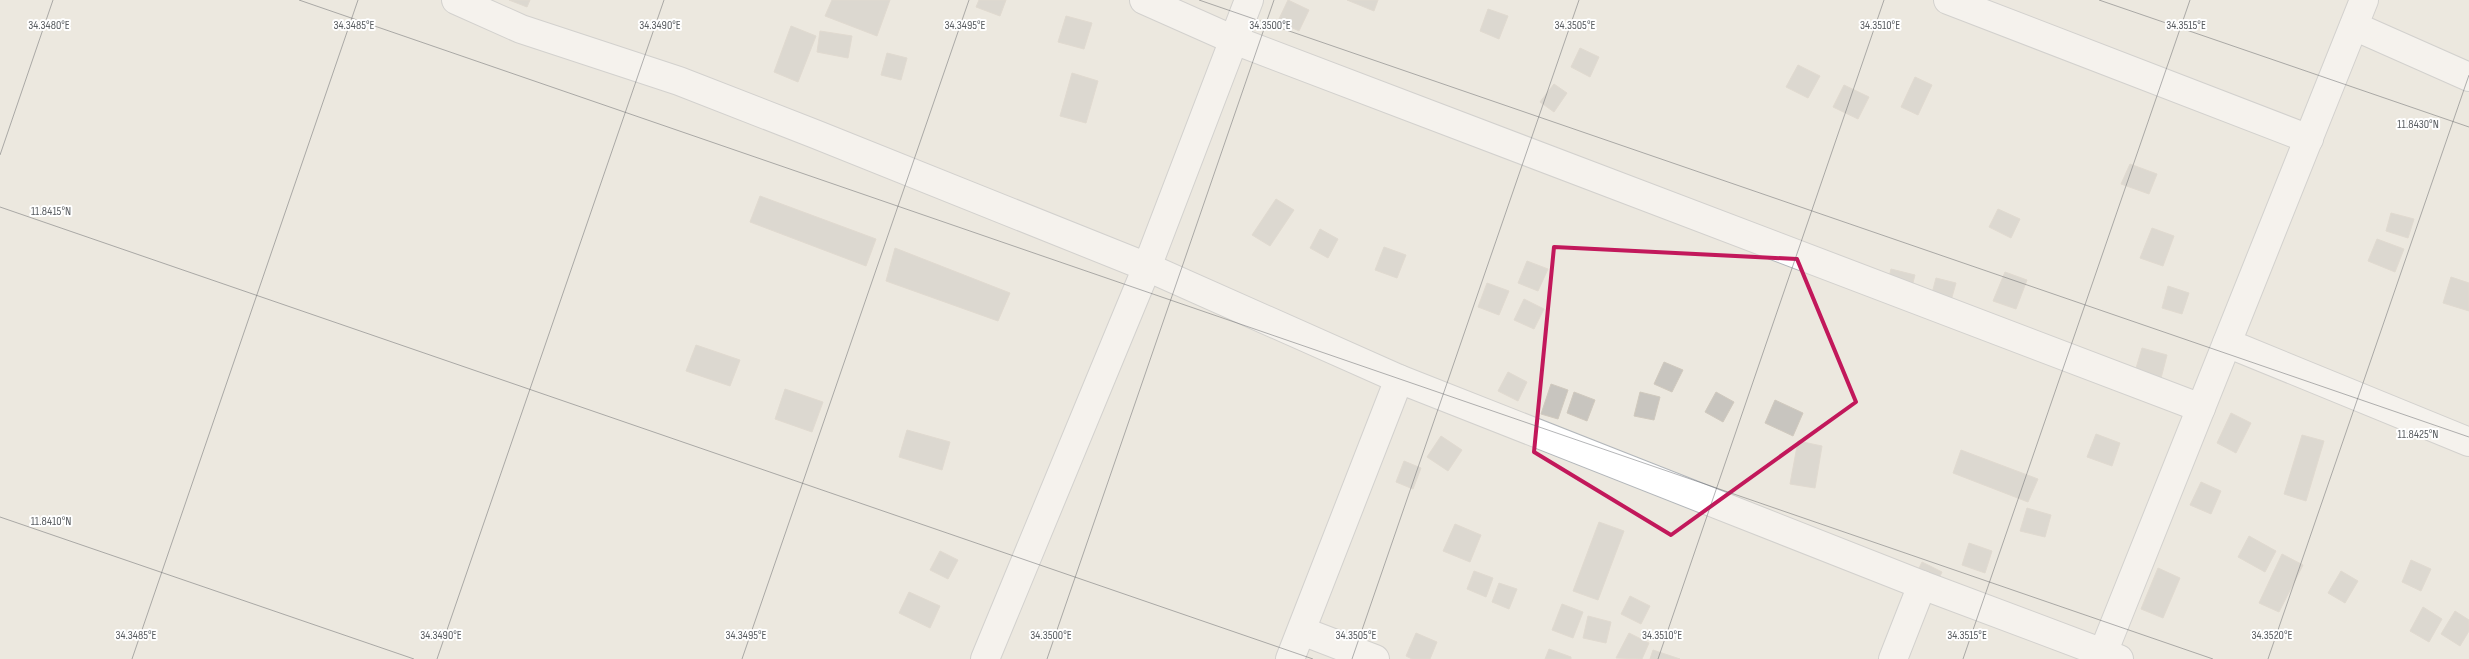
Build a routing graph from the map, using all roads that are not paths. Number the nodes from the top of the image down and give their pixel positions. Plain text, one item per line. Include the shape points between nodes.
1 (456, 0) edge
2 (1144, 0) edge
3 (1249, 0) edge
4 (1948, 0) edge
5 (2364, 0) edge
6 (2354, 26) junction
7 (1234, 40) junction
8 (2469, 77) edge
9 (2309, 139) junction
10 (1148, 267) junction
11 (2227, 343) junction
12 (1399, 379) junction
13 (2201, 408) junction
14 (2469, 442) edge
15 (1922, 585) junction
16 (1302, 631) junction
17 (2111, 656) edge
18 (985, 659) edge
19 (1290, 659) edge
20 (1375, 659) edge
21 (1893, 659) edge

1 - 10 street via 521,29 688,84
2 - 7 street
3 - 7 street
4 - 9 street
5 - 6 street
6 - 8 street
6 - 9 street
7 - 10 street
7 - 13 street
9 - 11 street
10 - 12 street
10 - 18 street
11 - 13 street
11 - 14 street
12 - 15 street
12 - 16 street
13 - 17 street
15 - 17 street
15 - 21 street
16 - 19 street
16 - 20 street

